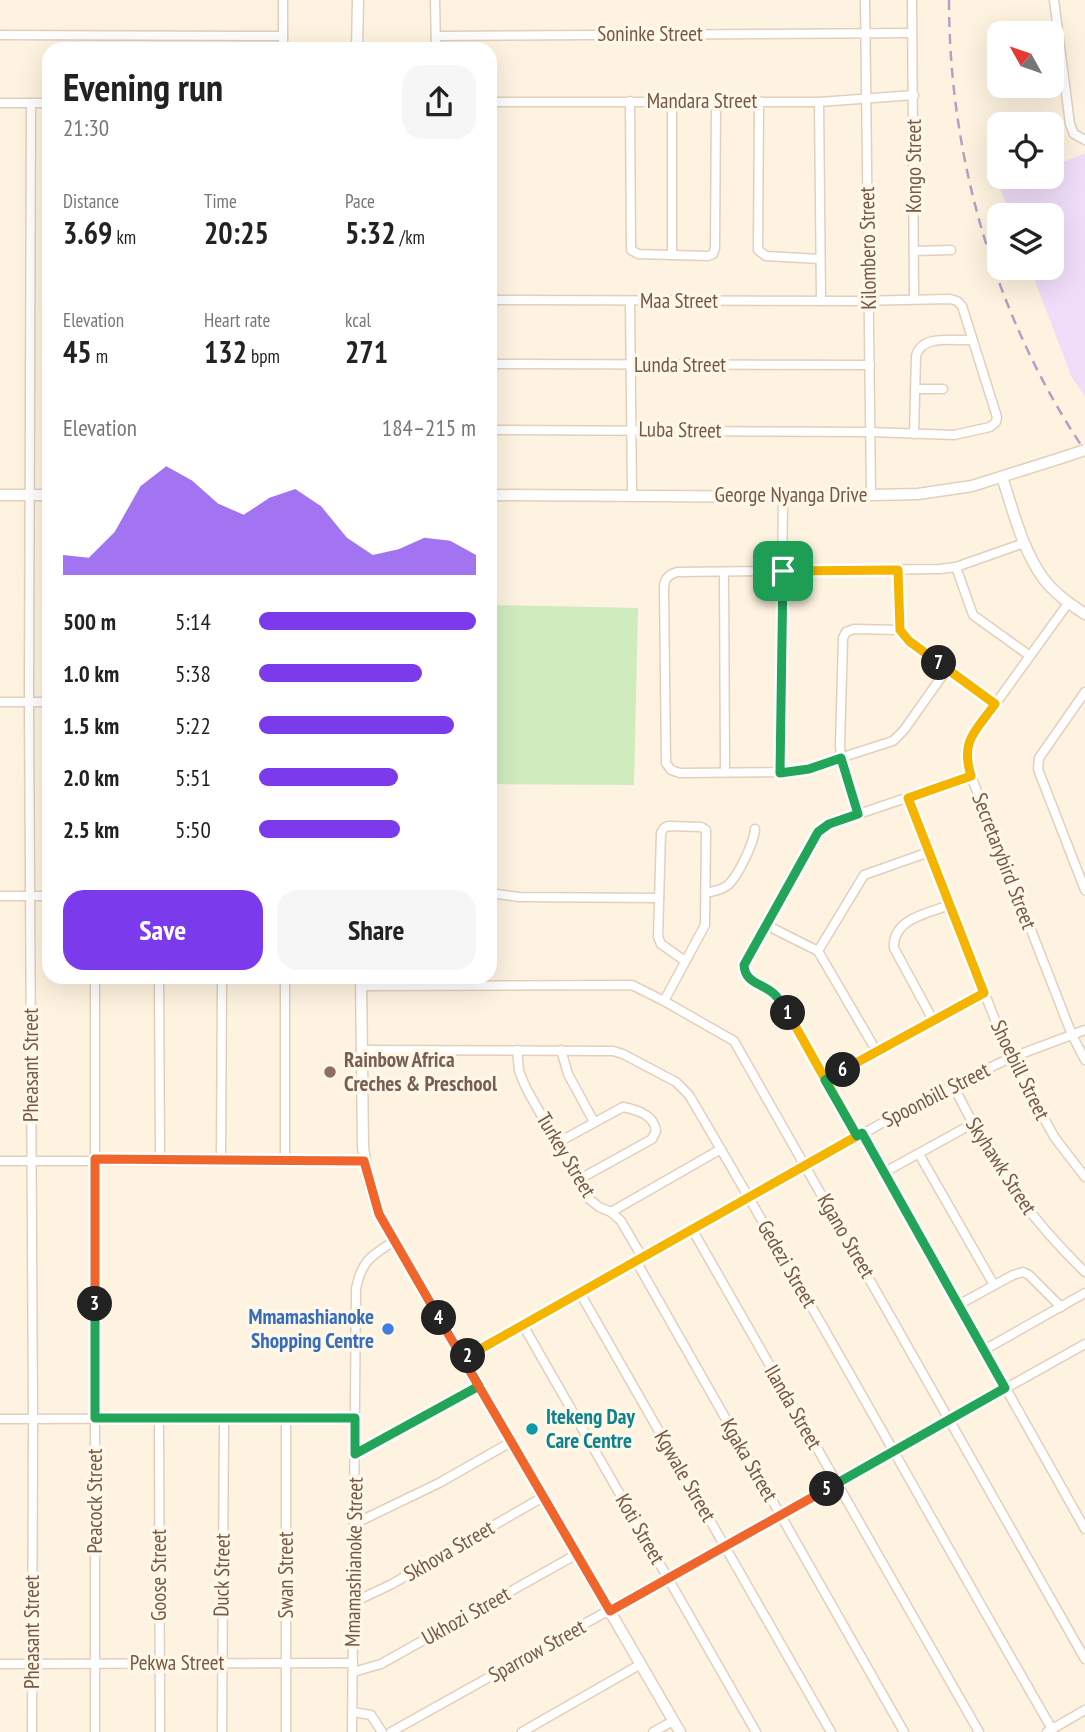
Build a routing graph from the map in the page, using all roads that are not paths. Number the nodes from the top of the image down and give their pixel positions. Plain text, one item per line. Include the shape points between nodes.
1 (283, 0) edge
2 (358, 0) edge
3 (435, 0) edge
4 (865, 0) edge
5 (912, 0) edge
6 (1054, 0) edge
7 (865, 33) junction
8 (911, 33) junction
9 (0, 35) edge
10 (283, 36) junction
11 (436, 36) junction
12 (283, 42) edge
13 (357, 42) edge
14 (436, 42) edge
15 (914, 95) junction
16 (866, 99) junction
17 (672, 100) junction
18 (630, 101) junction
19 (716, 101) junction
20 (760, 101) junction
21 (497, 102) edge
22 (819, 102) junction
23 (0, 103) edge
24 (31, 103) junction
25 (42, 103) edge
26 (1085, 140) edge
27 (951, 250) dead end
28 (914, 251) junction
29 (672, 255) junction
30 (820, 259) junction
31 (914, 299) junction
32 (497, 300) edge
33 (630, 301) junction
34 (821, 301) junction
35 (869, 301) junction
36 (972, 340) junction
37 (497, 364) edge
38 (631, 365) junction
39 (870, 365) junction
40 (915, 389) junction
41 (943, 389) dead end
42 (497, 430) edge
43 (631, 430) junction
44 (870, 432) junction
45 (914, 434) junction
46 (1085, 450) edge
47 (1002, 477) junction
48 (0, 495) edge
49 (42, 495) edge
50 (497, 495) edge
51 (632, 495) junction
52 (871, 495) junction
53 (30, 496) junction
54 (783, 497) junction
55 (1024, 543) junction
56 (956, 567) junction
57 (898, 570) junction
58 (783, 571) junction
59 (724, 572) junction
60 (1069, 602) junction
61 (1085, 614) edge
62 (900, 630) junction
63 (1030, 656) junction
64 (947, 669) junction
65 (1085, 692) edge
66 (29, 701) junction
67 (0, 702) edge
68 (42, 702) edge
69 (995, 704) junction
70 (841, 758) junction
71 (725, 771) junction
72 (780, 773) junction
73 (971, 776) junction
74 (908, 798) junction
75 (858, 814) junction
76 (755, 829) dead end
77 (929, 852) junction
78 (1085, 890) edge
79 (706, 893) junction
80 (497, 894) edge
81 (0, 896) edge
82 (31, 896) junction
83 (42, 896) edge
84 (659, 898) junction
85 (950, 905) junction
86 (766, 925) junction
87 (818, 951) junction
88 (685, 961) junction
89 (497, 983) edge
90 (95, 984) edge
91 (159, 984) edge
92 (222, 984) edge
93 (285, 984) edge
94 (361, 984) edge
95 (984, 993) junction
96 (664, 1001) junction
97 (933, 1020) junction
98 (1085, 1030) edge
99 (1072, 1035) junction
100 (517, 1049) junction
101 (361, 1050) junction
102 (561, 1050) junction
103 (877, 1052) junction
104 (1010, 1058) junction
105 (1085, 1060) edge
106 (825, 1080) junction
107 (953, 1085) junction
108 (594, 1122) junction
109 (972, 1124) junction
110 (859, 1135) junction
111 (557, 1143) junction
112 (721, 1149) junction
113 (919, 1154) junction
114 (95, 1159) junction
115 (31, 1160) junction
116 (221, 1160) junction
117 (285, 1160) junction
118 (0, 1161) edge
119 (160, 1161) junction
120 (364, 1161) junction
121 (805, 1164) junction
122 (883, 1173) junction
123 (1085, 1177) edge
124 (578, 1180) junction
125 (748, 1197) junction
126 (611, 1212) junction
127 (692, 1228) junction
128 (394, 1241) junction
129 (639, 1259) junction
130 (1085, 1272) edge
131 (994, 1285) junction
132 (580, 1293) junction
133 (1085, 1293) edge
134 (958, 1305) junction
135 (1061, 1307) junction
136 (523, 1325) junction
137 (1085, 1344) edge
138 (984, 1350) junction
139 (463, 1359) junction
140 (479, 1386) junction
141 (1005, 1388) junction
142 (286, 1417) junction
143 (95, 1418) junction
144 (159, 1418) junction
145 (223, 1418) junction
146 (355, 1418) junction
147 (0, 1419) edge
148 (33, 1419) junction
149 (950, 1420) junction
150 (511, 1442) junction
151 (892, 1451) junction
152 (355, 1454) junction
153 (836, 1483) junction
154 (543, 1497) junction
155 (780, 1515) junction
156 (354, 1524) junction
157 (1085, 1529) edge
158 (725, 1546) junction
159 (577, 1554) junction
160 (668, 1578) junction
161 (354, 1602) junction
162 (610, 1611) junction
163 (1085, 1659) edge
164 (95, 1663) junction
165 (221, 1663) junction
166 (286, 1663) junction
167 (0, 1664) edge
168 (32, 1664) junction
169 (160, 1664) junction
170 (641, 1664) junction
171 (353, 1667) junction
172 (1085, 1710) edge
173 (353, 1712) junction
174 (673, 1721) junction
175 (1049, 1730) edge
176 (32, 1732) edge
177 (95, 1732) edge
178 (160, 1732) edge
179 (222, 1732) edge
180 (286, 1732) edge
181 (352, 1732) edge
182 (382, 1732) edge
183 (391, 1732) edge
184 (522, 1732) edge
185 (653, 1732) edge
186 (680, 1732) edge
187 (756, 1732) edge
188 (831, 1732) edge
189 (904, 1732) edge
190 (979, 1732) edge

1 - 10 street
2 - 13 street
3 - 11 street
4 - 7 street, Kilombero Street
5 - 8 street, Kongo Street
6 - 26 street via 1070,124 1074,134
7 - 8 street, Soninke Street
7 - 11 street, Soninke Street
7 - 16 street, Kilombero Street
8 - 15 street, Kongo Street
9 - 10 street
10 - 12 street
11 - 14 street
15 - 16 street, Mandara Street
15 - 28 street, Kongo Street
16 - 22 street, Mandara Street
16 - 35 street, Kilombero Street
17 - 18 street, Mandara Street
17 - 19 street, Mandara Street
17 - 29 street
18 - 21 street, Mandara Street
18 - 29 street via 631,248 638,254
19 - 20 street, Mandara Street
19 - 29 street via 714,251 708,256
20 - 22 street, Mandara Street
20 - 30 street via 758,250 766,256
22 - 30 street
23 - 24 street
24 - 25 street
24 - 53 street, Pheasant Street
27 - 28 street
28 - 31 street, Kongo Street
30 - 34 street
31 - 35 street, Maa Street
31 - 36 street, Maa Street via 957,301
32 - 33 street, Maa Street
33 - 34 street, Maa Street
33 - 38 street
34 - 35 street, Maa Street
35 - 39 street, Kilombero Street
36 - 40 street via 921,345
36 - 45 street, Luba Street via 997,411 996,422 965,434
37 - 38 street, Lunda Street
38 - 39 street, Lunda Street
38 - 43 street
39 - 44 street, Kilombero Street
40 - 41 street
40 - 45 street
42 - 43 street, Luba Street
43 - 44 street, Luba Street
43 - 51 street
44 - 45 street, Luba Street
44 - 52 street, Kilombero Street
46 - 47 street, George Nyanga Drive, bridge
47 - 52 street, George Nyanga Drive via 941,491
47 - 55 street
48 - 53 street
49 - 53 street
50 - 51 street, George Nyanga Drive
51 - 54 street, George Nyanga Drive
52 - 54 street, George Nyanga Drive
53 - 66 street, Pheasant Street
54 - 58 street
55 - 56 street
55 - 60 street via 1044,579
56 - 57 street
56 - 63 street via 973,615
57 - 58 street
57 - 62 street
58 - 59 street
58 - 72 street
59 - 71 street
59 - 71 street via 673,573 664,588 666,763 680,773
60 - 61 street
60 - 63 street, Secretarybird Street
62 - 64 street
62 - 70 street via 854,629 845,634
63 - 69 street, Secretarybird Street
64 - 69 street
64 - 70 street via 897,738
65 - 78 street via 1038,763
66 - 67 street
66 - 68 street
66 - 82 street, Pheasant Street
69 - 73 street, Secretarybird Street via 967,745
70 - 72 street
70 - 75 street
71 - 72 street
73 - 74 street
73 - 99 street, Secretarybird Street
74 - 75 street
74 - 77 street, Shoebill Street
75 - 86 street via 818,832
76 - 79 street via 733,879 722,889
77 - 85 street, Shoebill Street
77 - 87 street via 864,875
79 - 84 street via 706,830 668,827 661,833
79 - 88 street via 705,925
80 - 84 street
81 - 82 street
82 - 83 street
82 - 115 street, Pheasant Street
84 - 88 street via 659,941
85 - 95 street, Shoebill Street
85 - 97 street via 907,922 893,942
86 - 87 street
86 - 106 street via 744,970 779,999
87 - 103 street
88 - 96 street
89 - 96 street, Kgano Street via 622,985 639,987
90 - 114 street, Peacock Street
91 - 119 street
92 - 116 street
93 - 117 street
94 - 101 street
95 - 97 street
95 - 104 street, Shoebill Street
96 - 121 street, Kgano Street via 734,1041
97 - 103 street
98 - 99 street, Spoonbill Street
99 - 104 street, Spoonbill Street
99 - 105 street, Secretarybird Street
100 - 101 street, Gedezi Street
100 - 102 street, Gedezi Street
100 - 111 street, Turkey Street via 522,1078
101 - 120 street
102 - 108 street via 568,1074
102 - 112 street, Gedezi Street via 618,1052 676,1082 689,1095
103 - 106 street
104 - 107 street, Spoonbill Street
104 - 123 street, Shoebill Street via 1055,1138
106 - 110 street
107 - 109 street, Skyhawk Street
107 - 110 street, Spoonbill Street
108 - 111 street
108 - 124 street via 624,1107 648,1116 656,1131 652,1139
109 - 113 street
109 - 130 street, Skyhawk Street via 1015,1194
110 - 121 street, Spoonbill Street
110 - 122 street
111 - 124 street, Turkey Street
112 - 125 street, Gedezi Street
112 - 126 street, Turkey Street
113 - 122 street
113 - 131 street
114 - 115 street
114 - 119 street
114 - 143 street, Peacock Street
115 - 118 street
115 - 148 street, Pheasant Street
116 - 117 street
116 - 119 street
117 - 120 street
120 - 128 street via 379,1214
121 - 125 street, Spoonbill Street
121 - 149 street, Kgano Street
122 - 134 street
124 - 126 street, Turkey Street via 593,1202
125 - 127 street, Spoonbill Street
125 - 151 street, Gedezi Street
126 - 129 street, Kgaka Street
127 - 129 street, Spoonbill Street
127 - 153 street, Ilanda Street
128 - 139 street
128 - 146 street, Mmamashianoke Street via 367,1260 359,1273
129 - 132 street, Spoonbill Street
129 - 155 street, Kgaka Street
131 - 134 street
131 - 135 street via 1023,1272
132 - 136 street, Spoonbill Street
132 - 158 street, Kgwale Street
133 - 135 street
134 - 138 street
135 - 138 street
136 - 139 street, Spoonbill Street
136 - 160 street, Koti Street
137 - 141 street, Sparrow Street
138 - 141 street
139 - 140 street
140 - 150 street
140 - 152 street
141 - 149 street, Sparrow Street
141 - 157 street
142 - 145 street
142 - 146 street
142 - 166 street, Swan Street
143 - 144 street
143 - 148 street
143 - 164 street, Peacock Street
144 - 145 street
144 - 169 street, Goose Street
145 - 165 street, Duck Street
146 - 152 street, Mmamashianoke Street
147 - 148 street
148 - 168 street, Pheasant Street
149 - 151 street, Sparrow Street
149 - 163 street, Kgano Street
150 - 154 street
150 - 156 street
151 - 153 street, Sparrow Street
151 - 175 street, Gedezi Street
152 - 156 street, Mmamashianoke Street
153 - 155 street, Sparrow Street
153 - 190 street, Ilanda Street
154 - 159 street
154 - 161 street, Skhova Street
155 - 158 street, Sparrow Street
155 - 189 street, Kgaka Street
156 - 161 street, Mmamashianoke Street
158 - 160 street, Sparrow Street
158 - 188 street, Kgwale Street
159 - 162 street
159 - 171 street, Ukhozi Street via 381,1664
160 - 162 street, Sparrow Street
160 - 187 street, Koti Street
161 - 171 street, Mmamashianoke Street
162 - 170 street
162 - 183 street, Sparrow Street
164 - 168 street, Pekwa Street
164 - 169 street, Pekwa Street
164 - 177 street, Peacock Street
165 - 166 street, Pekwa Street
165 - 169 street, Pekwa Street
165 - 179 street, Duck Street
166 - 171 street, Pekwa Street
166 - 180 street, Swan Street
167 - 168 street, Pekwa Street
168 - 176 street, Pheasant Street
169 - 178 street, Goose Street
170 - 174 street
170 - 184 street
171 - 173 street, Mmamashianoke Street
172 - 175 street
173 - 181 street, Mmamashianoke Street
173 - 182 street via 371,1715
174 - 185 street
174 - 186 street

